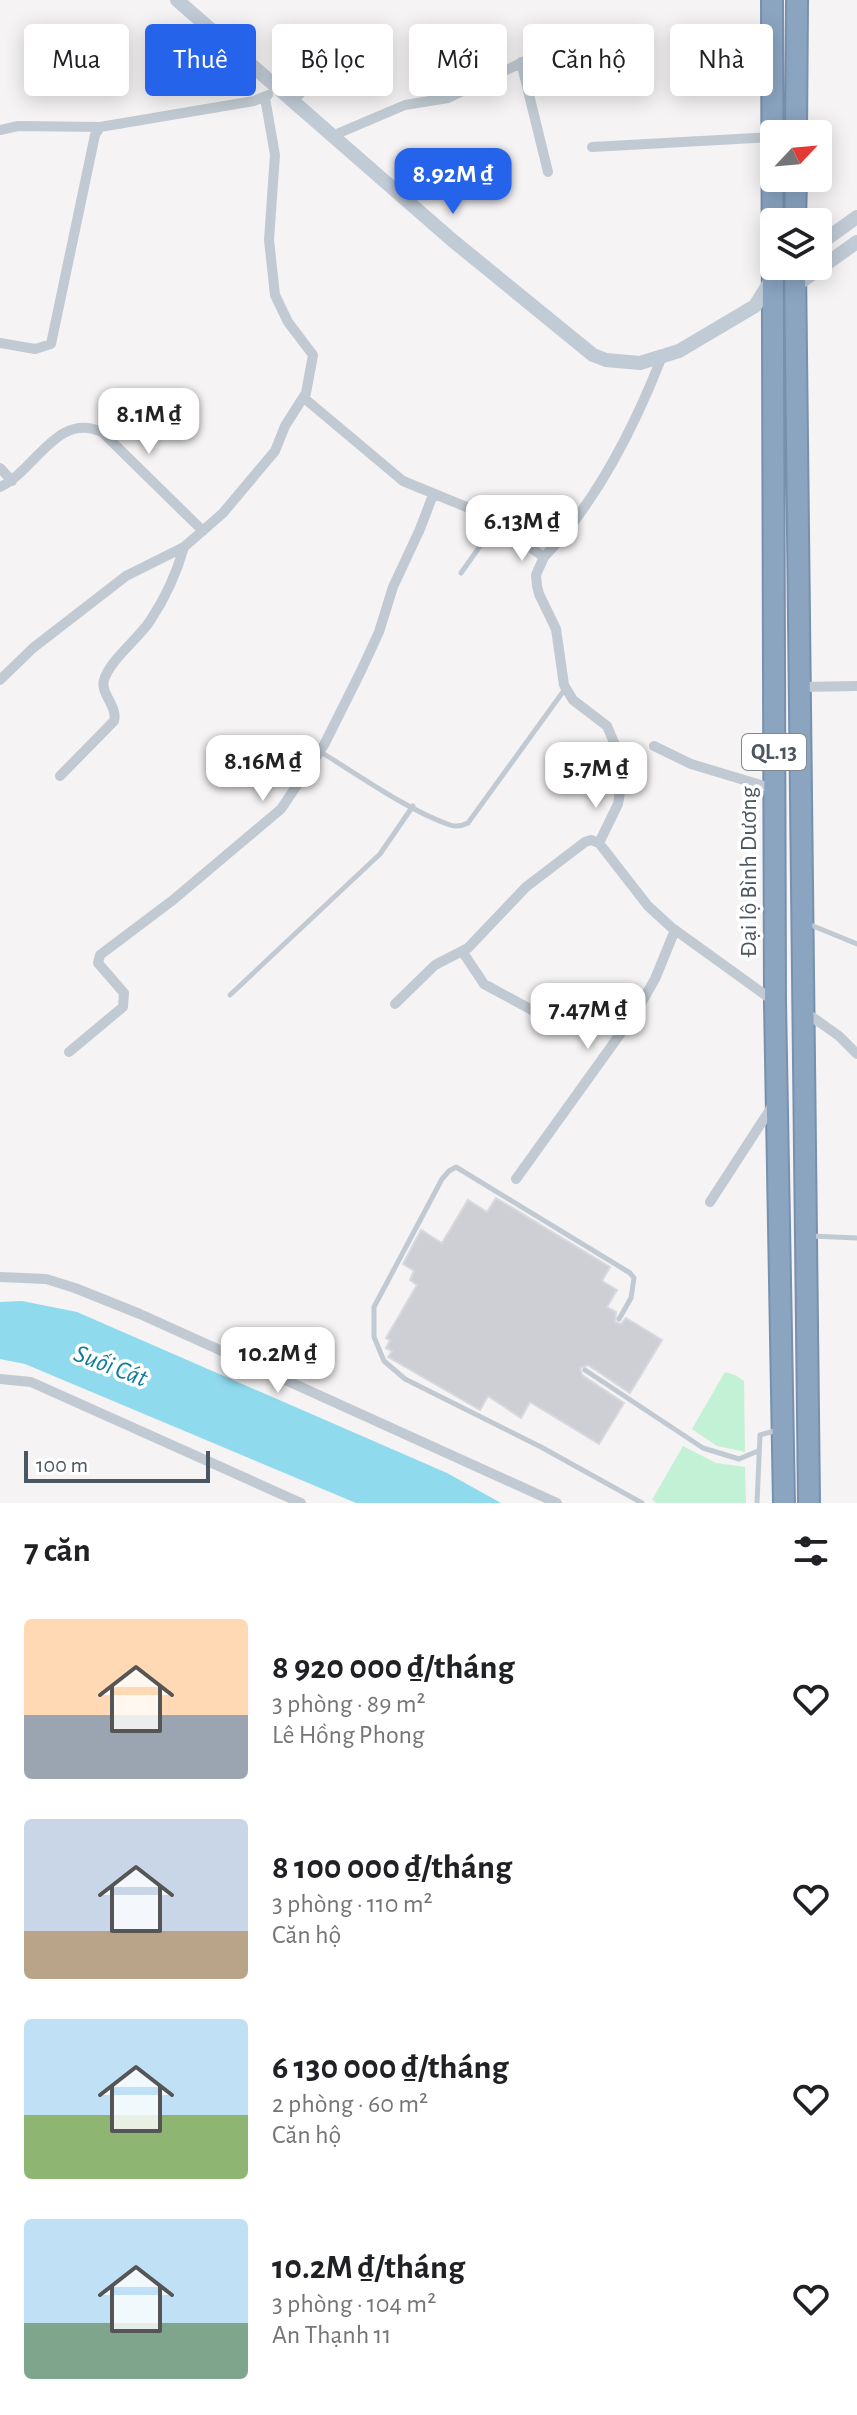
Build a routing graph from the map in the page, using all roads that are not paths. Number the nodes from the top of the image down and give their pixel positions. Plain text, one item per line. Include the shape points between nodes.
1 (772, 0) edge
2 (797, 0) edge
3 (181, 1) edge
4 (521, 62) joint
5 (270, 92) junction
6 (298, 96) edge
7 (448, 98) joint
8 (292, 102) junction
9 (772, 120) edge
10 (796, 120) edge
11 (100, 127) junction
12 (0, 130) edge
13 (332, 136) junction
14 (760, 138) edge
15 (592, 147) dead end
16 (548, 172) dead end
17 (857, 217) edge
18 (832, 235) edge
19 (857, 242) edge
20 (832, 254) edge
21 (783, 280) edge
22 (788, 280) edge
23 (763, 305) junction
24 (0, 343) edge
25 (661, 359) junction
26 (304, 398) junction
27 (0, 468) edge
28 (12, 481) junction
29 (0, 487) edge
30 (433, 495) junction
31 (496, 524) junction
32 (203, 531) junction
33 (184, 547) junction
34 (544, 557) junction
35 (461, 573) dead end
36 (0, 680) edge
37 (857, 686) edge
38 (801, 687) junction
39 (565, 689) junction
40 (654, 746) dead end
41 (320, 751) junction
42 (60, 776) dead end
43 (774, 789) junction
44 (413, 806) junction
45 (599, 843) junction
46 (802, 921) junction
47 (675, 930) junction
48 (857, 944) edge
49 (462, 951) junction
50 (563, 991) dead end
51 (230, 995) dead end
52 (775, 1002) junction
53 (395, 1004) dead end
54 (803, 1011) junction
55 (69, 1052) dead end
56 (857, 1054) edge
57 (778, 1097) junction
58 (516, 1179) dead end
59 (710, 1202) dead end
60 (806, 1236) junction
61 (857, 1238) edge
62 (0, 1277) edge
63 (619, 1319) dead end
64 (585, 1370) dead end
65 (0, 1379) edge
66 (783, 1429) junction
67 (758, 1451) junction
68 (301, 1503) edge
69 (557, 1503) edge
70 (642, 1503) edge
71 (757, 1503) edge
72 (784, 1503) edge
73 (809, 1503) edge

1 - 9 highway, Đại lộ Bình Dương / QL.13
2 - 10 highway
3 - 5 street
4 - 7 street
4 - 16 street
5 - 8 street
5 - 11 street
5 - 26 street via 275,155 270,268 278,306 313,355
6 - 8 street
7 - 13 street via 405,105
8 - 13 street
11 - 12 street
11 - 24 street via 51,344 35,349
13 - 25 street via 593,355 640,363
14 - 15 street
17 - 18 street
19 - 20 street
21 - 23 highway, Đại lộ Bình Dương / QL.13
22 - 38 highway, Đại lộ Bình Dương / QL.13
23 - 25 street
23 - 43 highway, Đại lộ Bình Dương / QL.13
25 - 34 street via 616,456 569,531
26 - 30 street via 403,481
26 - 32 street via 261,470
27 - 28 street
28 - 29 street
28 - 32 street via 66,431 89,426 102,432
30 - 31 street
30 - 41 street via 379,632
31 - 34 street
31 - 35 lane
32 - 33 street
33 - 36 street via 126,576
33 - 42 street via 150,621 104,681 114,721
34 - 39 street via 537,586 556,629
37 - 38 street
38 - 46 highway, Đại lộ Bình Dương / QL.13
39 - 44 lane via 468,823 452,826
39 - 45 street via 607,726 615,745 622,792
40 - 43 street via 713,772
41 - 44 lane
41 - 55 street via 273,817 100,955 103,971 124,993 123,1007
43 - 52 highway, Đại lộ Bình Dương / QL.13
44 - 51 lane via 380,854
45 - 47 street via 648,906
45 - 49 street via 585,842 526,887
46 - 48 lane
46 - 54 highway, Đại lộ Bình Dương / QL.13
47 - 52 street
47 - 58 street via 636,1012
49 - 50 street via 484,984 541,1015
49 - 53 street via 435,965
52 - 57 highway, Đại lộ Bình Dương / QL.13
54 - 56 street
54 - 60 highway, Đại lộ Bình Dương / QL.13
57 - 59 street
57 - 66 highway, Đại lộ Bình Dương / QL.13
60 - 61 lane
60 - 73 highway, Đại lộ Bình Dương / QL.13
62 - 69 street via 46,1279 140,1314
63 - 70 lane via 631,1298 630,1273 456,1167 442,1179 382,1288 372,1323 384,1361 405,1379
64 - 67 lane via 703,1448 739,1459
65 - 68 street via 31,1382
66 - 67 lane via 760,1435
66 - 72 highway, Đại lộ Bình Dương / QL.13
67 - 71 lane

